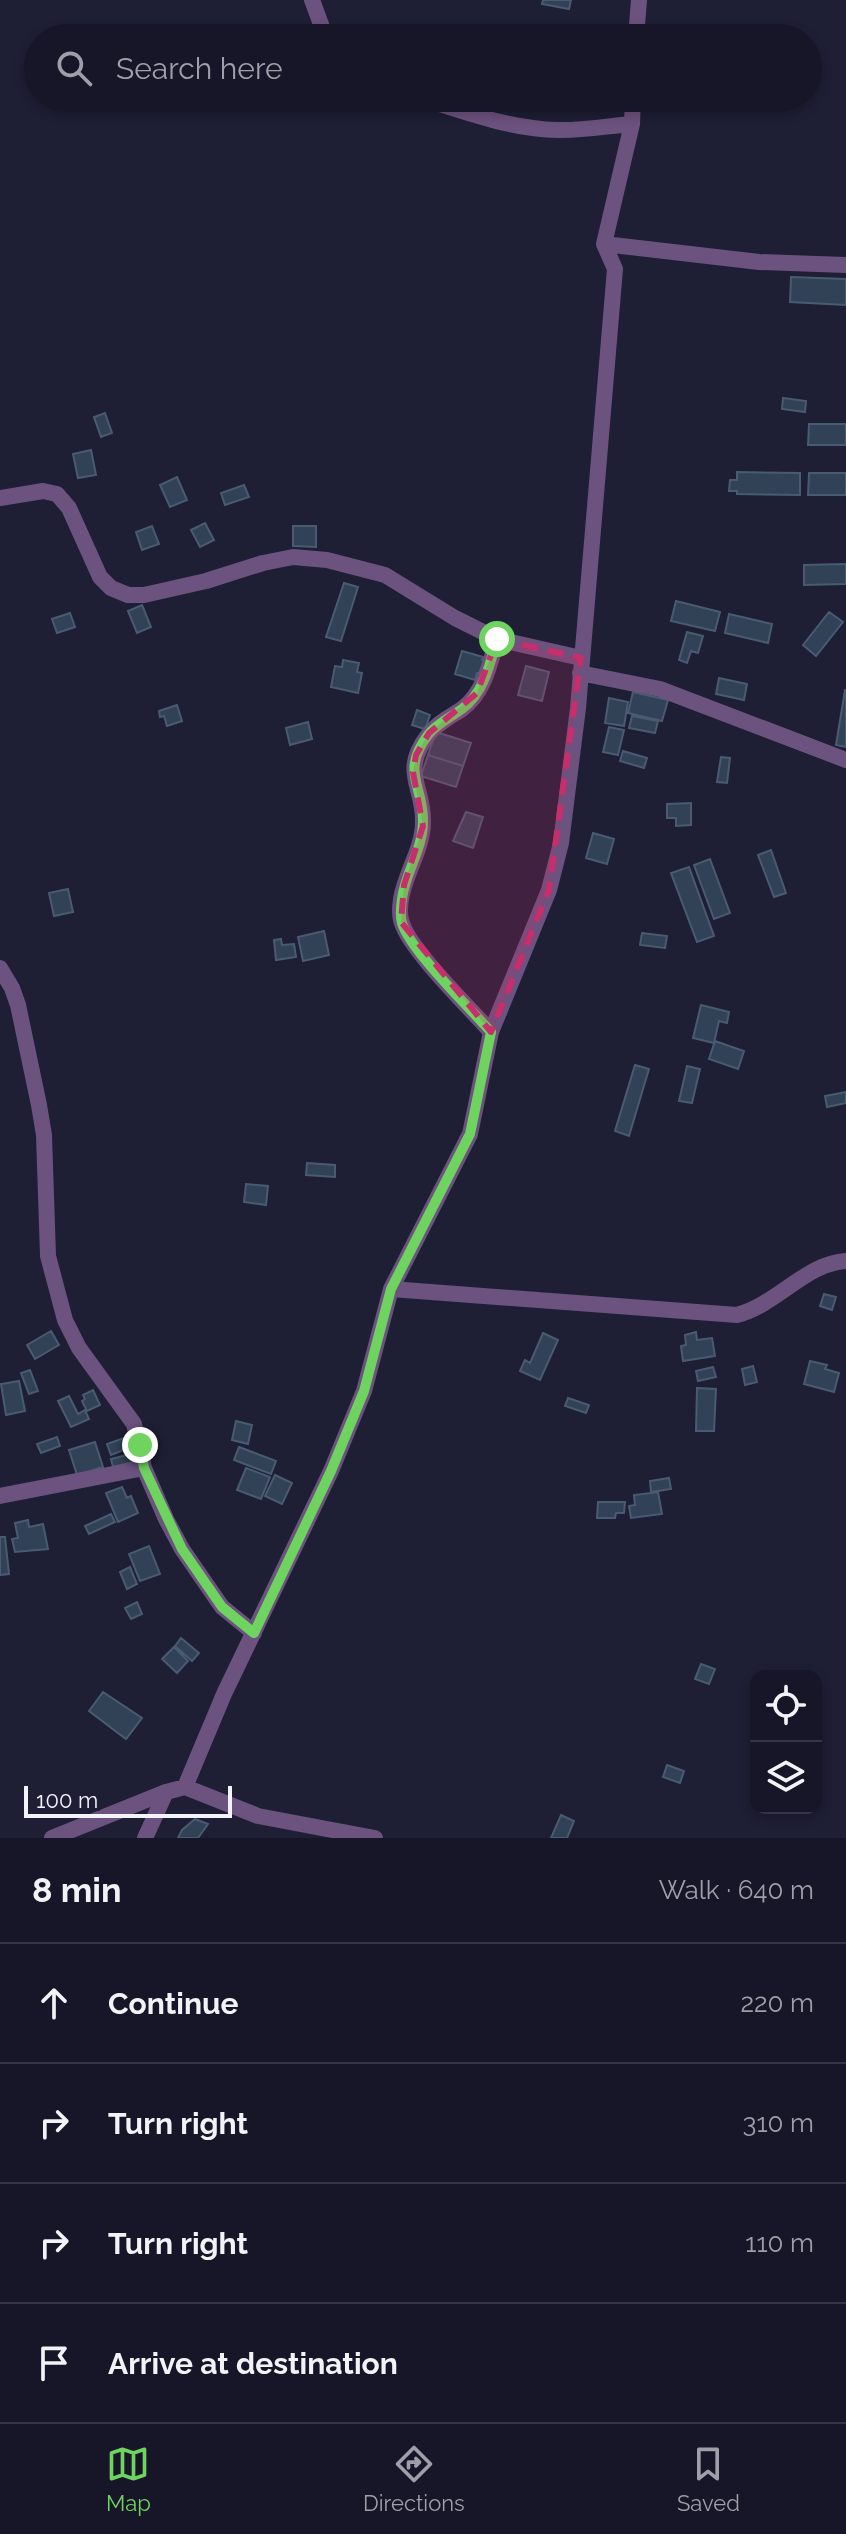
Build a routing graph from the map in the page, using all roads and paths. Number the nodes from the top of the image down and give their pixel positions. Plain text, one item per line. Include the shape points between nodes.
1 (312, 0) edge
2 (639, 0) edge
3 (321, 24) edge
4 (637, 24) edge
5 (465, 112) edge
6 (632, 112) edge
7 (632, 124) junction
8 (604, 244) junction
9 (846, 265) edge
10 (0, 498) edge
11 (497, 639) junction
12 (581, 666) junction
13 (846, 760) edge
14 (0, 968) edge
15 (491, 1032) junction
16 (846, 1261) edge
17 (391, 1289) junction
18 (144, 1468) junction
19 (0, 1496) edge
20 (254, 1633) junction
21 (185, 1787) junction
22 (166, 1792) junction
23 (52, 1838) edge
24 (145, 1838) edge
25 (375, 1838) edge

1 - 3 street
2 - 4 street
5 - 7 street via 557,130
6 - 7 street
7 - 8 street
8 - 9 street via 759,262
8 - 12 street via 615,269
10 - 11 street via 57,494 69,508 100,577 128,595 293,557 327,560 385,575
11 - 12 street
11 - 15 street via 477,693 429,733 416,755 413,772 423,826 401,903 401,922 413,943
12 - 13 street via 660,689
12 - 15 street via 561,843 552,879
14 - 18 street via 18,1005 42,1120 48,1256 58,1301 79,1348 134,1424
15 - 17 street via 470,1134
16 - 17 street via 813,1270 757,1310 737,1315
17 - 20 street via 364,1391
18 - 19 street
18 - 20 street via 195,1569 222,1607
20 - 21 street
21 - 22 street
21 - 25 street via 258,1816
22 - 23 street
22 - 24 street

